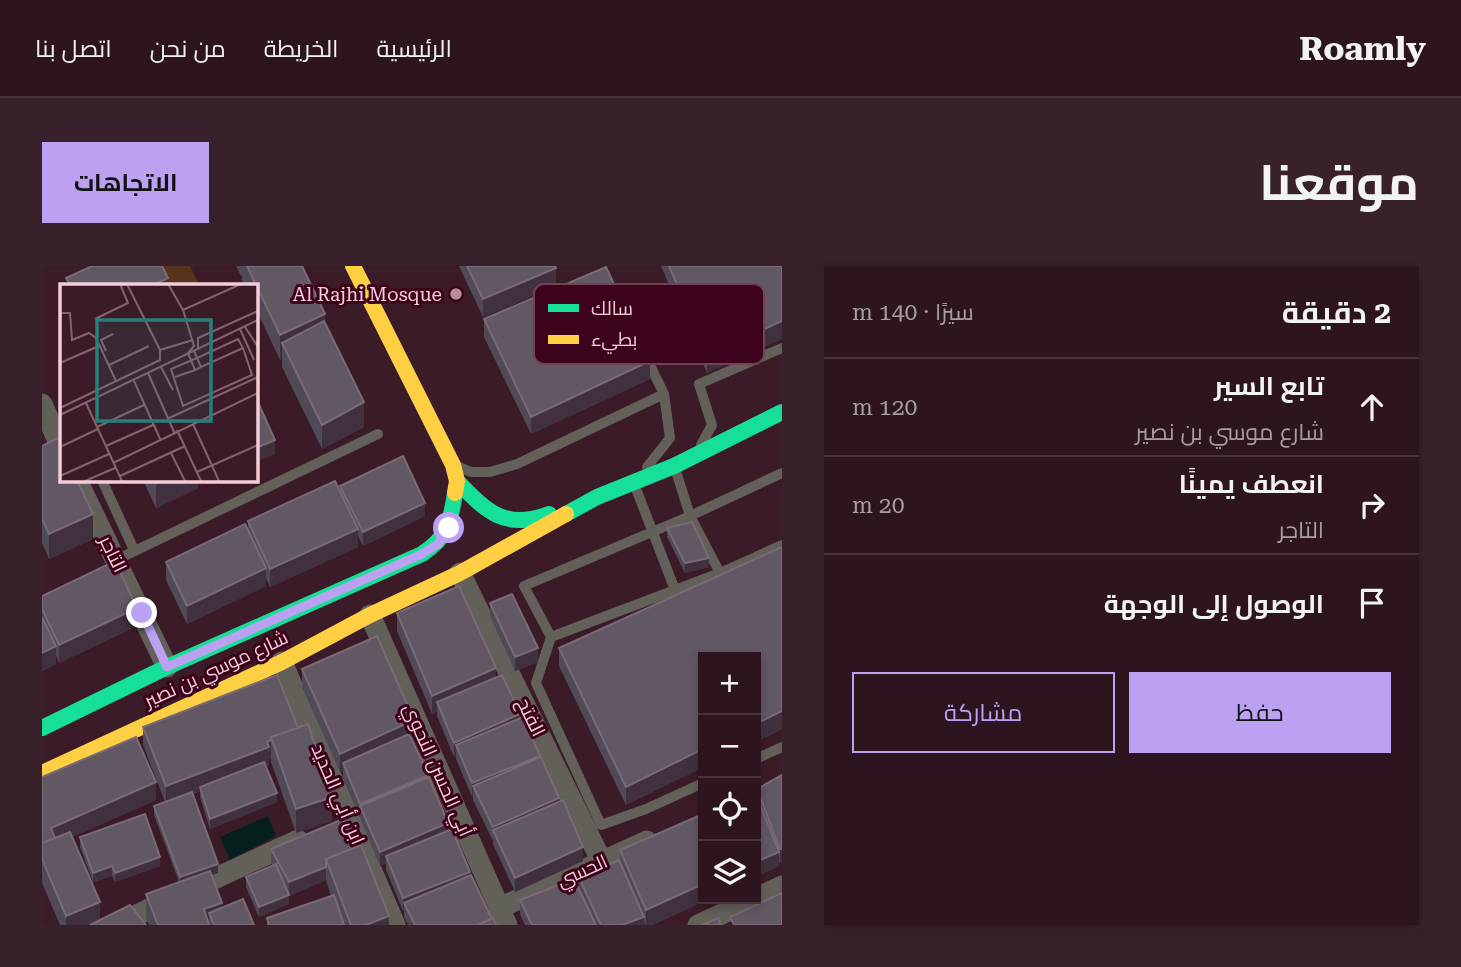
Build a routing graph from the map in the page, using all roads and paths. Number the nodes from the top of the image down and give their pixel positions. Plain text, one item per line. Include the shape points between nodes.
1 (353, 266) edge
2 (782, 348) edge
3 (764, 356) edge
4 (649, 364) edge
5 (745, 364) edge
6 (663, 394) junction
7 (42, 404) edge
8 (782, 412) edge
9 (378, 434) dead end
10 (53, 443) edge
11 (696, 454) junction
12 (453, 465) junction
13 (674, 466) junction
14 (782, 473) edge
15 (78, 481) edge
16 (102, 481) edge
17 (457, 481) junction
18 (634, 482) junction
19 (597, 497) junction
20 (690, 516) junction
21 (652, 533) junction
22 (782, 545) edge
23 (125, 555) junction
24 (460, 573) junction
25 (720, 573) junction
26 (676, 590) junction
27 (370, 615) junction
28 (551, 637) junction
29 (282, 662) junction
30 (167, 667) junction
31 (42, 728) edge
32 (782, 747) edge
33 (761, 757) edge
34 (42, 773) edge
35 (698, 785) edge
36 (669, 830) edge
37 (311, 834) edge
38 (602, 862) junction
39 (782, 886) edge
40 (761, 895) edge
41 (742, 904) edge
42 (503, 917) edge
43 (115, 925) edge
44 (395, 925) edge
45 (698, 925) edge

1 - 12 street
2 - 3 lane
4 - 6 lane
5 - 11 lane via 699,384 712,425
6 - 12 lane via 517,464 490,472 471,472
6 - 18 lane via 670,439
7 - 10 street
8 - 11 street, شارع موسي بن نصير
9 - 23 lane
11 - 13 street, شارع موسي بن نصير
12 - 17 street
13 - 18 street, شارع موسي بن نصير
13 - 20 lane
14 - 20 lane
15 - 23 street, التاجر
16 - 23 lane
17 - 19 street via 499,519 514,521 537,520
17 - 30 street, شارع موسي بن نصير via 449,528 438,544
18 - 19 street, شارع موسي بن نصير
18 - 21 lane
19 - 24 street, شارع موسي بن نصير
20 - 21 lane
20 - 25 lane
21 - 26 lane
21 - 28 lane via 524,586
22 - 25 lane
23 - 30 street, التاجر
24 - 27 street, شارع موسي بن نصير
24 - 38 street, الفتح
25 - 26 lane
26 - 28 lane
27 - 29 street, شارع موسي بن نصير
27 - 42 street, أبي الحسن النحوي
28 - 35 lane via 536,683 601,825
29 - 34 street, شارع موسي بن نصير
29 - 44 street, ابن أبي الحديد via 342,820
30 - 31 street, شارع موسي بن نصير
32 - 33 lane
36 - 38 street, الحسي
37 - 43 street
38 - 42 street, الحسي
39 - 40 street
41 - 45 street

